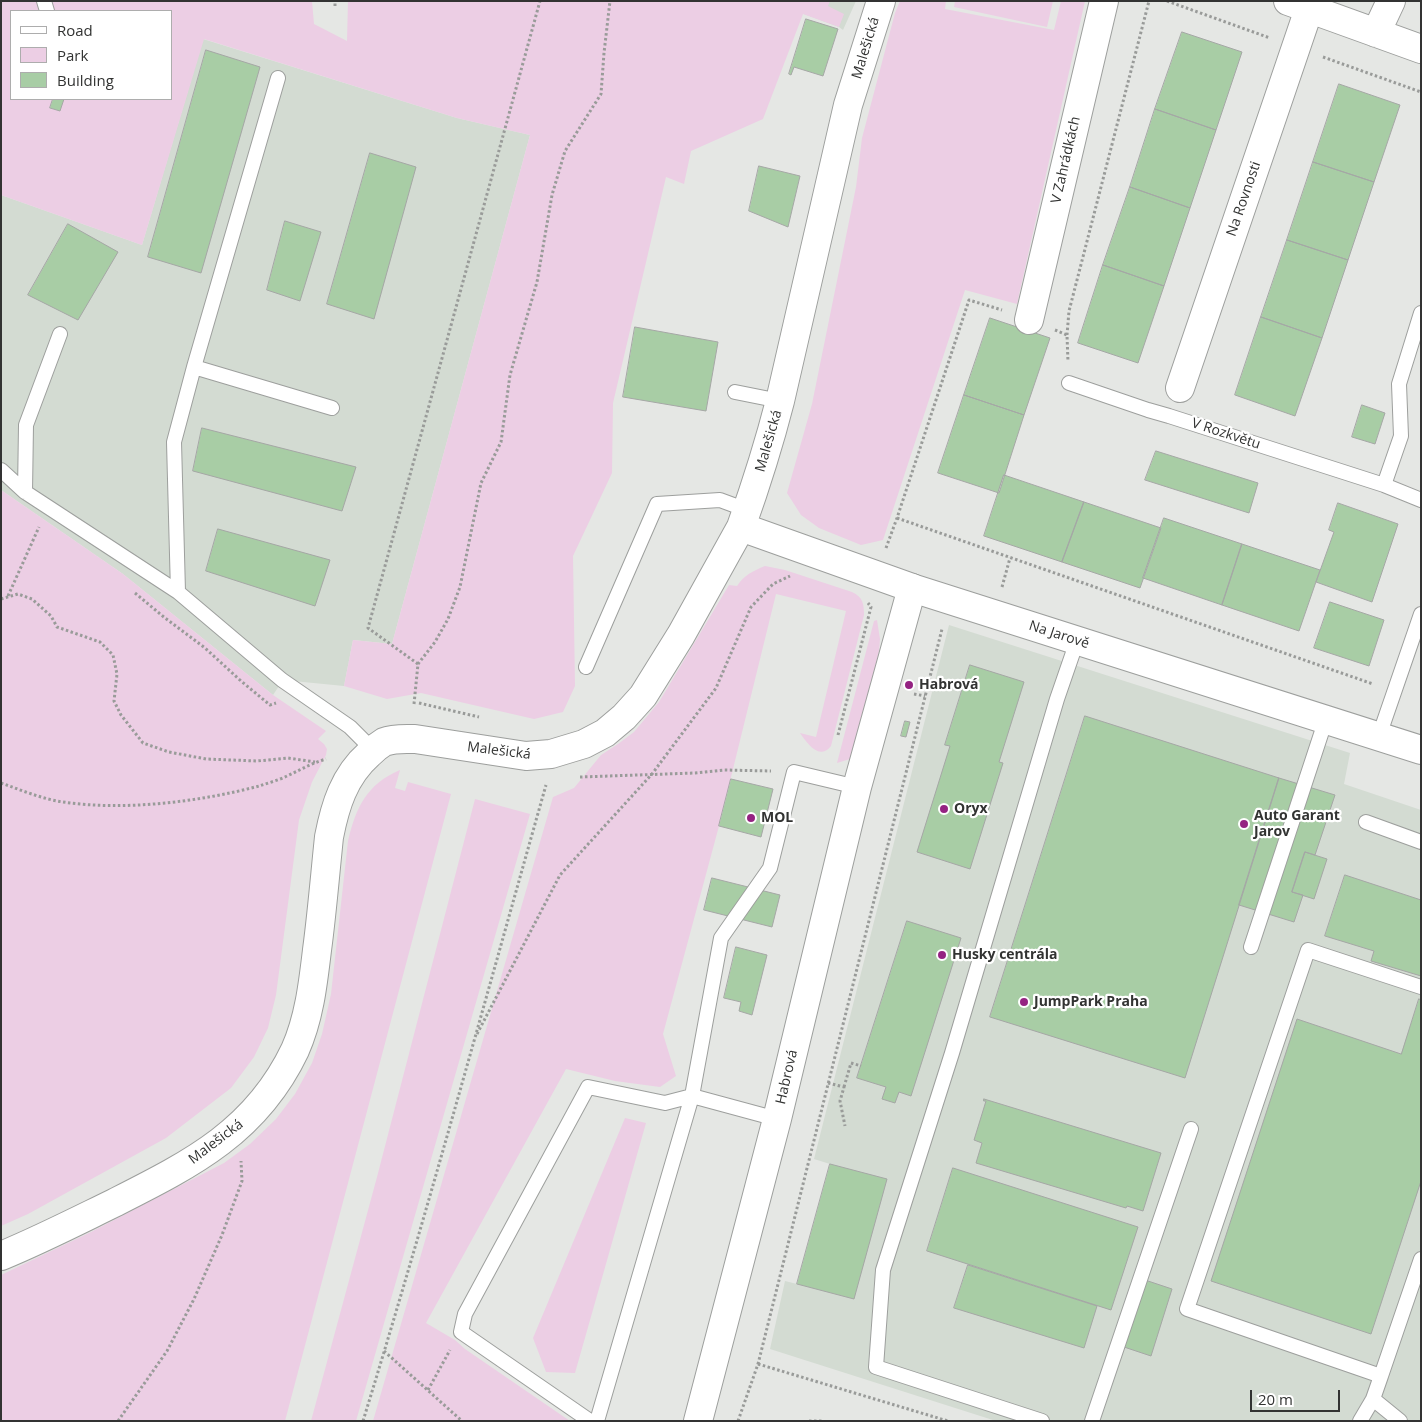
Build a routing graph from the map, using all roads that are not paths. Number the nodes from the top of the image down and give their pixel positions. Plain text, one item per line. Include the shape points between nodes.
1 (880, 1) edge
2 (1104, 1) edge
3 (1391, 1) edge
4 (1299, 5) edge
5 (1376, 33) junction
6 (1421, 49) edge
7 (278, 78) dead end
8 (1421, 313) edge
9 (1029, 320) road end
10 (60, 334) dead end
11 (194, 367) junction
12 (1069, 383) road end
13 (1180, 388) dead end
14 (736, 392) dead end
15 (780, 401) junction
16 (332, 408) dead end
17 (1, 470) edge
18 (1384, 485) junction
19 (25, 492) junction
20 (1419, 494) edge
21 (744, 519) junction
22 (912, 588) junction
23 (178, 592) junction
24 (1421, 614) edge
25 (1077, 641) junction
26 (586, 667) dead end
27 (1326, 719) junction
28 (1379, 736) junction
29 (373, 750) junction
30 (1421, 750) edge
31 (857, 787) junction
32 (1366, 822) dead end
33 (1421, 842) edge
34 (1250, 947) dead end
35 (1421, 987) edge
36 (692, 1096) junction
37 (777, 1119) junction
38 (1191, 1129) dead end
39 (1, 1256) edge
40 (1421, 1259) edge
41 (1381, 1376) junction
42 (1372, 1399) junction
43 (590, 1421) edge
44 (597, 1421) edge
45 (698, 1421) edge
46 (1042, 1421) edge
47 (1092, 1421) edge
48 (1360, 1421) edge
49 (1400, 1421) edge

1 - 15 street, Malešická via 848,105
2 - 9 street, V Zahrádkách
3 - 5 street
4 - 5 street
4 - 13 street, Na Rovnosti
5 - 6 street
7 - 11 lane
8 - 18 lane via 1399,384 1401,436
10 - 19 lane via 26,425
11 - 16 lane
11 - 23 lane via 174,442
12 - 18 lane, V Rozkvětu
14 - 15 lane
15 - 21 street, Malešická
17 - 19 lane
18 - 20 lane, V Rozkvětu
19 - 23 lane
21 - 22 street, Na Jarově
21 - 26 lane via 720,500 657,504
21 - 29 street, Malešická via 681,635 643,696 605,733 584,744 551,754 526,756 400,738 384,742
22 - 25 street, Na Jarově
22 - 31 street, Habrová
23 - 29 lane via 282,680 350,727
24 - 28 lane
25 - 27 street, Na Jarově
25 - 46 lane via 883,1270 876,1367
27 - 28 street, Na Jarově
27 - 34 lane
28 - 30 street, Na Jarově
29 - 39 street, Malešická via 358,764 342,789 332,819 313,985 305,1020 295,1049 260,1105 216,1146 177,1170
31 - 36 lane via 794,772 770,868 721,938
31 - 37 street, Habrová
32 - 33 lane
35 - 41 lane via 1308,950 1187,1309
36 - 37 lane
36 - 43 lane via 665,1103 588,1087 465,1314 461,1332
36 - 44 lane
37 - 45 street, Habrová
38 - 47 lane
40 - 41 lane
41 - 42 lane
42 - 48 lane
42 - 49 lane

